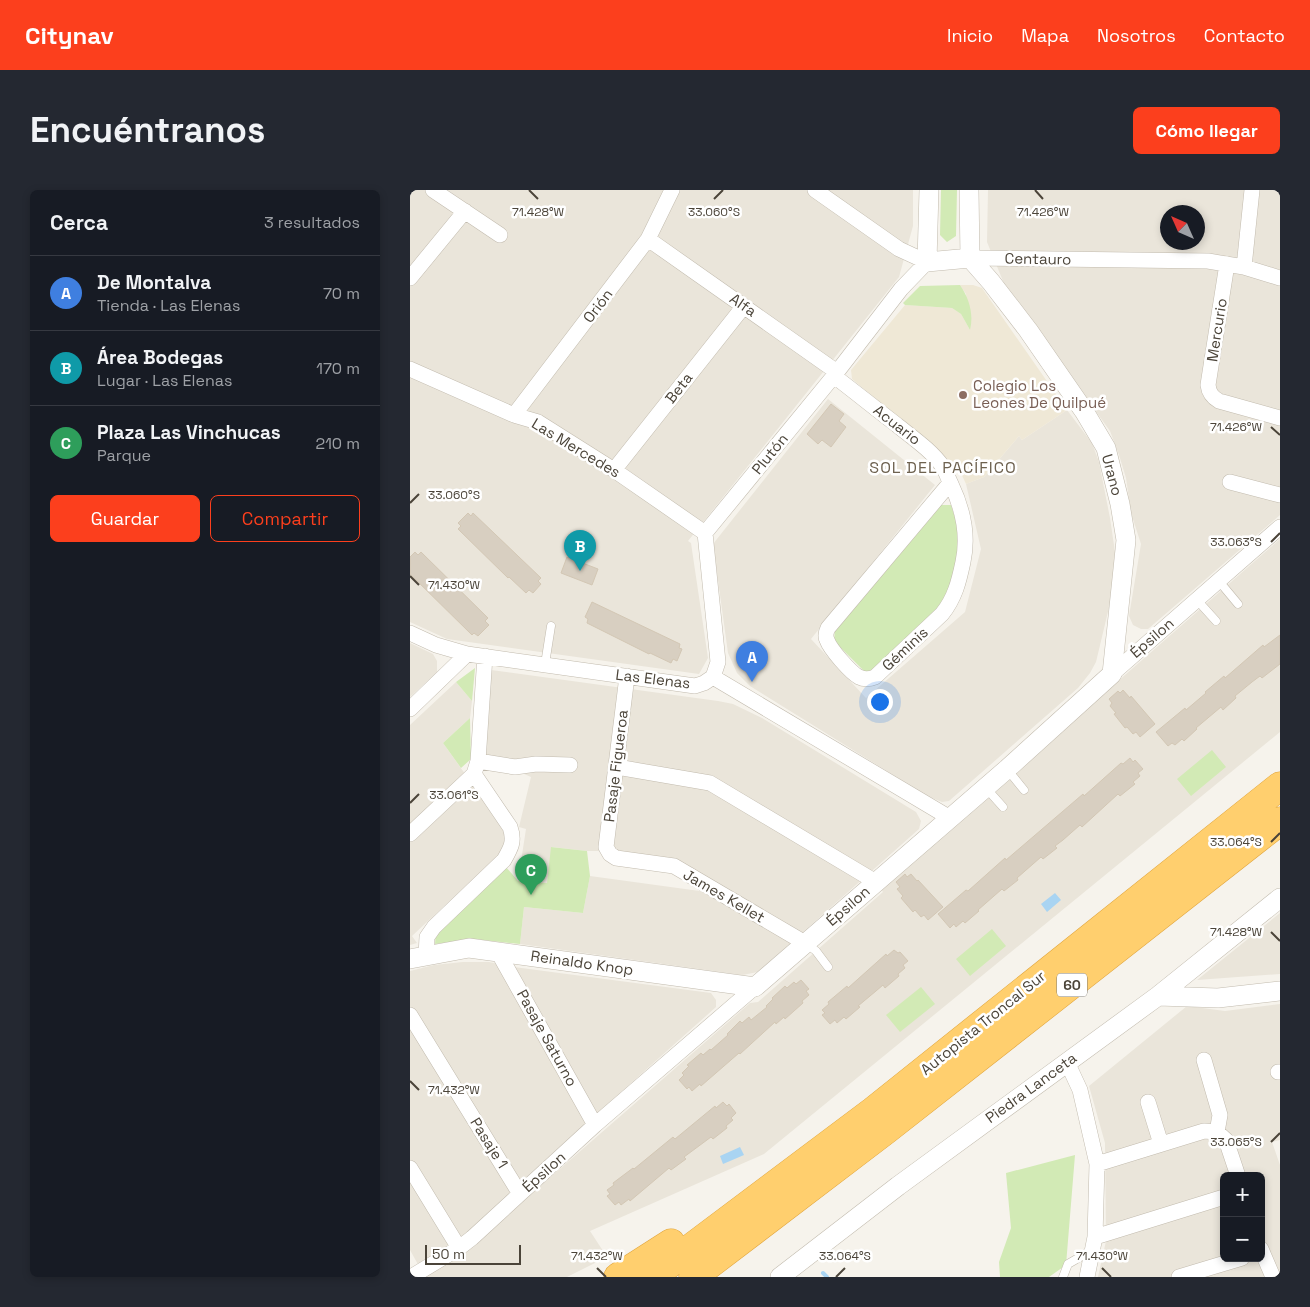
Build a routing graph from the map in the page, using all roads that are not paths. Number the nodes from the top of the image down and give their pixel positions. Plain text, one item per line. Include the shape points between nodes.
1 (433, 190) edge
2 (672, 190) edge
3 (815, 190) edge
4 (929, 190) edge
5 (969, 190) edge
6 (1252, 190) edge
7 (465, 211) junction
8 (500, 235) dead end
9 (648, 239) junction
10 (970, 258) junction
11 (927, 262) junction
12 (1227, 264) junction
13 (1244, 268) junction
14 (410, 278) edge
15 (1280, 278) edge
16 (744, 306) junction
17 (410, 369) edge
18 (836, 374) junction
19 (514, 415) junction
20 (1280, 418) edge
21 (614, 470) junction
22 (1230, 482) dead end
23 (950, 483) junction
24 (1280, 496) edge
25 (1280, 527) edge
26 (705, 533) junction
27 (1218, 580) junction
28 (1197, 600) junction
29 (1238, 604) dead end
30 (1216, 621) dead end
31 (551, 626) dead end
32 (410, 633) edge
33 (467, 654) junction
34 (485, 656) junction
35 (545, 664) junction
36 (1112, 674) junction
37 (627, 676) junction
38 (713, 677) junction
39 (410, 709) edge
40 (570, 765) dead end
41 (476, 767) junction
42 (617, 767) junction
43 (1007, 769) junction
44 (1280, 786) edge
45 (986, 788) junction
46 (1024, 790) dead end
47 (1003, 807) dead end
48 (950, 818) junction
49 (1280, 821) edge
50 (410, 834) edge
51 (610, 854) joint
52 (876, 882) junction
53 (1280, 898) edge
54 (805, 943) junction
55 (498, 952) junction
56 (418, 958) edge
57 (828, 967) dead end
58 (755, 987) junction
59 (1280, 991) edge
60 (1158, 996) junction
61 (410, 1015) edge
62 (1204, 1060) dead end
63 (1067, 1062) junction
64 (1148, 1102) dead end
65 (880, 1120) junction
66 (596, 1125) junction
67 (1217, 1132) junction
68 (1161, 1144) junction
69 (1097, 1164) junction
70 (410, 1168) edge
71 (1237, 1172) edge
72 (520, 1194) junction
73 (1220, 1197) edge
74 (1093, 1243) junction
75 (459, 1248) junction
76 (1265, 1258) edge
77 (1229, 1262) edge
78 (1090, 1276) edge
79 (411, 1277) edge
80 (618, 1277) edge
81 (652, 1277) edge
82 (693, 1277) edge
83 (706, 1277) edge
84 (780, 1277) edge
85 (1063, 1277) edge
86 (1179, 1277) edge
87 (1273, 1277) edge

1 - 7 street
2 - 9 street, Orión
3 - 11 street via 899,249
4 - 11 street
5 - 10 street
6 - 13 street
7 - 8 street
7 - 14 street
9 - 16 street, Alfa
9 - 19 street, Orión
10 - 11 street, Centauro
10 - 12 street, Centauro
10 - 36 street, Urano via 1028,330 1106,448 1126,540
11 - 18 street, Plutón via 901,288
12 - 13 street, Centauro
12 - 20 street, Mercurio via 1208,386 1211,395 1219,401
13 - 15 street, Centauro
16 - 18 street, Alfa
16 - 21 street, Beta
17 - 19 street, Las Mercedes
18 - 23 street, Acuario via 926,448 943,467
18 - 26 street, Plutón
19 - 21 street, Las Mercedes via 538,422
21 - 26 street, Las Mercedes
22 - 24 street
23 - 23 street, Géminis via 828,628 829,644 858,676 875,677 942,614 953,598 966,548 962,511
25 - 27 street, Épsilon
26 - 38 street via 718,662
27 - 28 street, Épsilon
27 - 29 lane
28 - 30 lane
28 - 36 street, Épsilon
31 - 35 lane
32 - 33 street, Las Elenas
33 - 34 street, Las Elenas
33 - 39 street
34 - 35 street, Las Elenas
34 - 41 street
35 - 37 street, Las Elenas
36 - 43 street, Épsilon
37 - 38 street, Las Elenas via 695,686
37 - 42 street, Pasaje Figueroa
38 - 48 street, Las Elenas
40 - 41 street
41 - 50 street
41 - 56 street via 510,827 514,837 512,847 504,860 434,927
42 - 51 street, Pasaje Figueroa via 606,847
42 - 52 street via 710,782
43 - 45 street, Épsilon
43 - 46 lane
44 - 65 highway, Autopista Troncal Sur / 60
45 - 47 lane
45 - 48 street, Épsilon
48 - 52 street, Épsilon
49 - 65 highway, Autopista Troncal Sur / 60
51 - 54 street, James Kellet via 616,858 674,866
52 - 54 street, Épsilon
53 - 60 street, Piedra Lanceta
54 - 57 lane
54 - 58 street, Épsilon
55 - 56 street, Reinaldo Knop via 468,948
55 - 58 street, Reinaldo Knop
55 - 66 street, Pasaje Saturno
58 - 66 street, Épsilon
59 - 60 street via 1218,998
60 - 63 street, Piedra Lanceta
61 - 72 street, Pasaje 1
62 - 67 street via 1220,1115
63 - 69 street via 1080,1090
63 - 84 street, Piedra Lanceta
64 - 68 street
65 - 80 highway, Autopista Troncal Sur / 60
65 - 81 highway, Autopista Troncal Sur / 60
65 - 82 highway, Autopista Troncal Sur / 60
65 - 83 highway, Autopista Troncal Sur / 60
66 - 72 street, Épsilon
67 - 68 street via 1204,1131
67 - 71 street via 1226,1140
68 - 69 street
69 - 74 street
70 - 75 street
72 - 75 street, Épsilon
73 - 74 street
74 - 78 street
74 - 85 lane via 1068,1264
75 - 79 street, Épsilon
76 - 87 street
77 - 86 street

